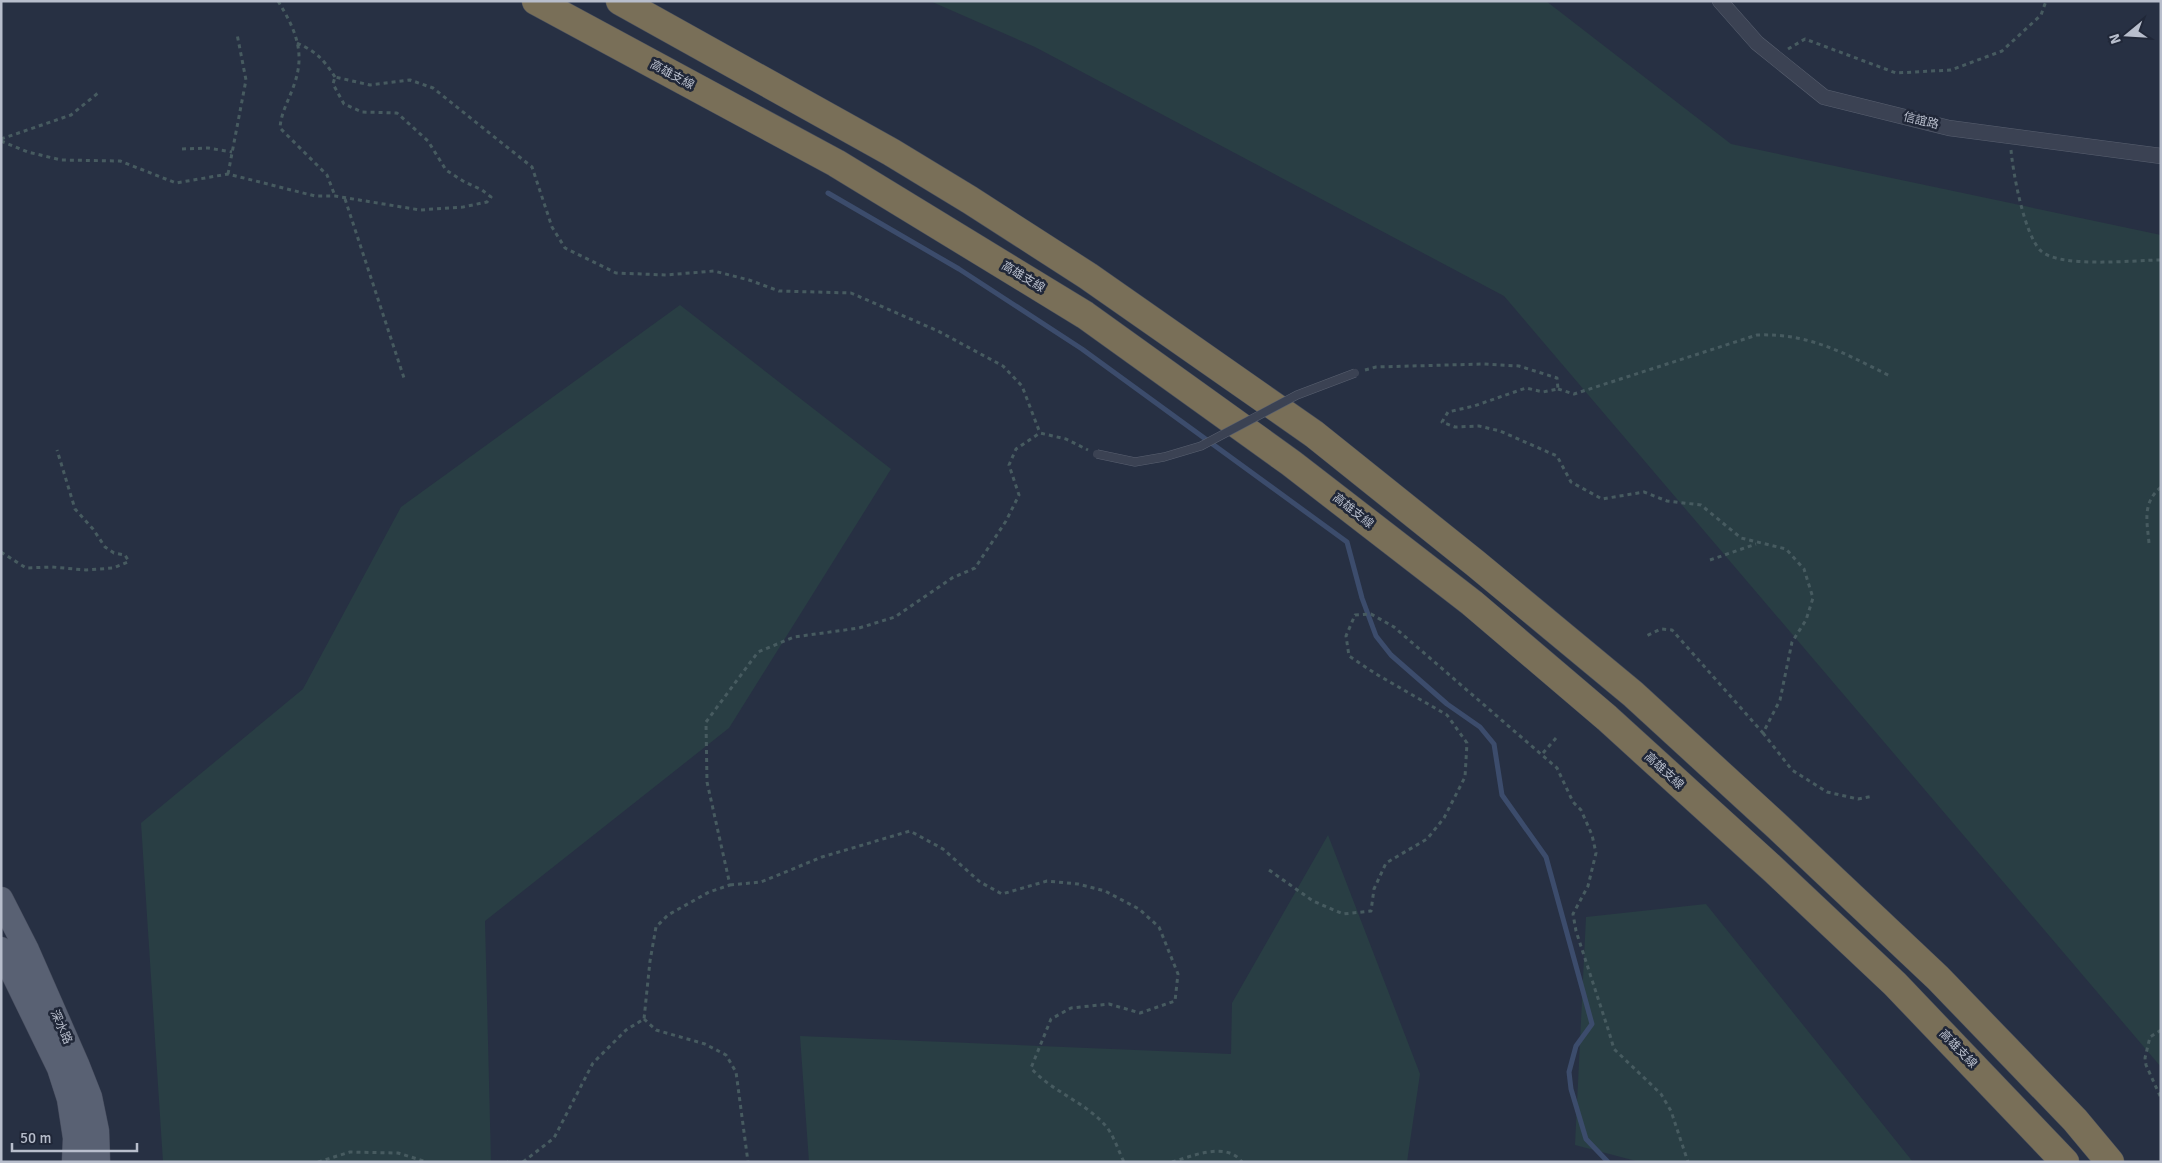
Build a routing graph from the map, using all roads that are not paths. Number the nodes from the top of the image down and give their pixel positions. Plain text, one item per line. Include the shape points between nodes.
1 (536, 1) edge
2 (620, 1) edge
3 (1720, 1) edge
4 (2161, 156) edge
5 (1355, 373) road end
6 (1097, 454) road end
7 (1, 899) edge
8 (1, 949) edge
9 (74, 1162) edge
10 (98, 1162) edge
11 (2065, 1162) edge
12 (2110, 1162) edge

1 - 11 highway, 高雄支線 via 836,163 1077,310 1291,463 1472,603 1614,725 1895,984
2 - 12 highway via 891,152 970,200 1088,276 1314,434 1483,569 1640,701 1938,978 2075,1120
3 - 4 street, 信誼路 via 1757,43 1824,97 1949,128
5 - 6 lane, bridge via 1297,394 1201,446 1135,462
7 - 10 main road, 深水路 via 27,950 90,1097 97,1132
8 - 9 main road, 深水路 via 59,1068 69,1099 75,1138

